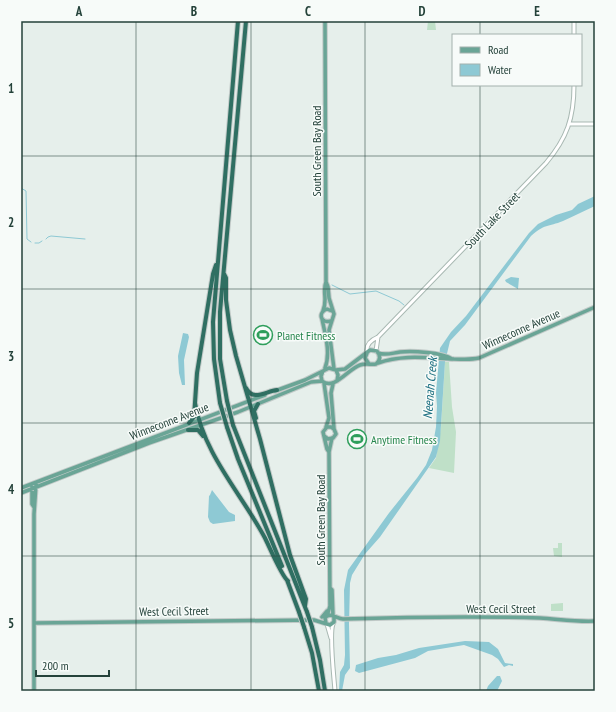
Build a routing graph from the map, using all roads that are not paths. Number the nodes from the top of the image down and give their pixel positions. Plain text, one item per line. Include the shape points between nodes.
1 (238, 21) edge
2 (246, 21) edge
3 (325, 21) edge
4 (574, 21) edge
5 (574, 34) edge
6 (574, 86) edge
7 (569, 124) junction
8 (595, 124) edge
9 (217, 263) junction
10 (224, 274) junction
11 (326, 282) junction
12 (595, 307) edge
13 (323, 311) junction
14 (332, 312) junction
15 (322, 319) junction
16 (331, 321) junction
17 (378, 337) junction
18 (373, 340) junction
19 (377, 351) junction
20 (367, 352) junction
21 (440, 357) junction
22 (378, 362) junction
23 (369, 364) junction
24 (335, 369) junction
25 (324, 370) junction
26 (243, 381) junction
27 (337, 381) junction
28 (323, 382) junction
29 (333, 384) junction
30 (277, 390) junction
31 (248, 401) junction
32 (195, 403) junction
33 (258, 404) junction
34 (250, 408) junction
35 (199, 419) junction
36 (189, 423) junction
37 (201, 425) junction
38 (326, 427) junction
39 (334, 429) junction
40 (188, 430) junction
41 (324, 436) junction
42 (332, 438) junction
43 (205, 439) junction
44 (260, 439) junction
45 (329, 452) junction
46 (34, 485) junction
47 (21, 488) edge
48 (21, 493) edge
49 (288, 581) junction
50 (330, 589) junction
51 (305, 606) junction
52 (333, 615) junction
53 (325, 617) junction
54 (344, 619) junction
55 (314, 620) junction
56 (595, 621) edge
57 (34, 623) junction
58 (327, 623) junction
59 (334, 623) junction
60 (332, 642) junction
61 (34, 691) edge
62 (318, 691) edge
63 (325, 691) edge
64 (335, 691) edge

1 - 9 highway
2 - 10 highway
3 - 11 main road, South Green Bay Road
4 - 5 street
6 - 7 street, South Lake Street via 574,106
7 - 8 street
7 - 17 street, South Lake Street via 560,145 546,163
9 - 32 highway via 214,267 198,366
9 - 49 highway, bridge via 213,336 220,403 238,459
10 - 26 highway via 230,330
10 - 51 highway, bridge via 220,312 220,359 227,401 233,425
11 - 13 main road, South Green Bay Road via 326,303
11 - 14 main road, South Green Bay Road
12 - 21 main road, Winneconne Avenue via 484,357 468,360
13 - 14 main road via 329,309
13 - 15 main road
14 - 16 main road via 334,316
15 - 16 main road via 325,322
15 - 25 main road via 328,358
16 - 24 main road via 329,330
17 - 18 street, South Lake Street
17 - 19 street
18 - 19 street
18 - 20 street
19 - 20 main road
19 - 21 main road, Winneconne Avenue via 385,355 408,352
19 - 22 main road via 380,358
20 - 23 main road via 365,358
20 - 24 main road via 345,369
21 - 22 main road, Winneconne Avenue via 400,357
22 - 23 main road
23 - 27 main road via 357,366
24 - 25 main road
24 - 27 main road
25 - 28 main road via 321,376
25 - 30 main road, Winneconne Avenue
26 - 30 highway via 253,396
26 - 31 highway
27 - 29 main road
28 - 29 main road
28 - 33 main road, Winneconne Avenue via 311,382
28 - 38 main road via 329,418
29 - 39 main road via 331,393
30 - 31 main road, Winneconne Avenue
31 - 34 highway
31 - 35 main road, Winneconne Avenue
32 - 35 highway
32 - 36 highway via 194,417
33 - 34 main road, Winneconne Avenue
33 - 44 highway via 254,414
34 - 37 main road, Winneconne Avenue
34 - 44 highway
35 - 36 main road, Winneconne Avenue
35 - 37 highway
36 - 46 main road, Winneconne Avenue
37 - 40 main road, Winneconne Avenue
37 - 43 highway
38 - 39 main road via 331,426
38 - 41 main road
39 - 42 main road via 336,434
40 - 43 highway via 198,430
40 - 46 main road, Winneconne Avenue
41 - 42 main road
41 - 45 main road, South Green Bay Road
42 - 45 main road, South Green Bay Road
43 - 49 highway via 262,533 284,579
44 - 51 highway via 288,548 306,600
45 - 50 main road, South Green Bay Road
46 - 47 main road, Winneconne Avenue
46 - 48 main road, Winneconne Avenue
46 - 57 main road
49 - 62 highway, bridge via 312,653
50 - 52 main road, South Green Bay Road
50 - 53 main road
51 - 63 highway, bridge via 320,660
52 - 53 main road
52 - 54 main road
52 - 59 main road, South Green Bay Road
53 - 55 main road, West Cecil Street
53 - 58 main road
54 - 56 main road, West Cecil Street via 496,617
54 - 59 main road
55 - 57 main road, West Cecil Street
55 - 58 main road, West Cecil Street
57 - 61 main road
58 - 59 main road, West Cecil Street
58 - 60 street
59 - 60 street
60 - 64 street

